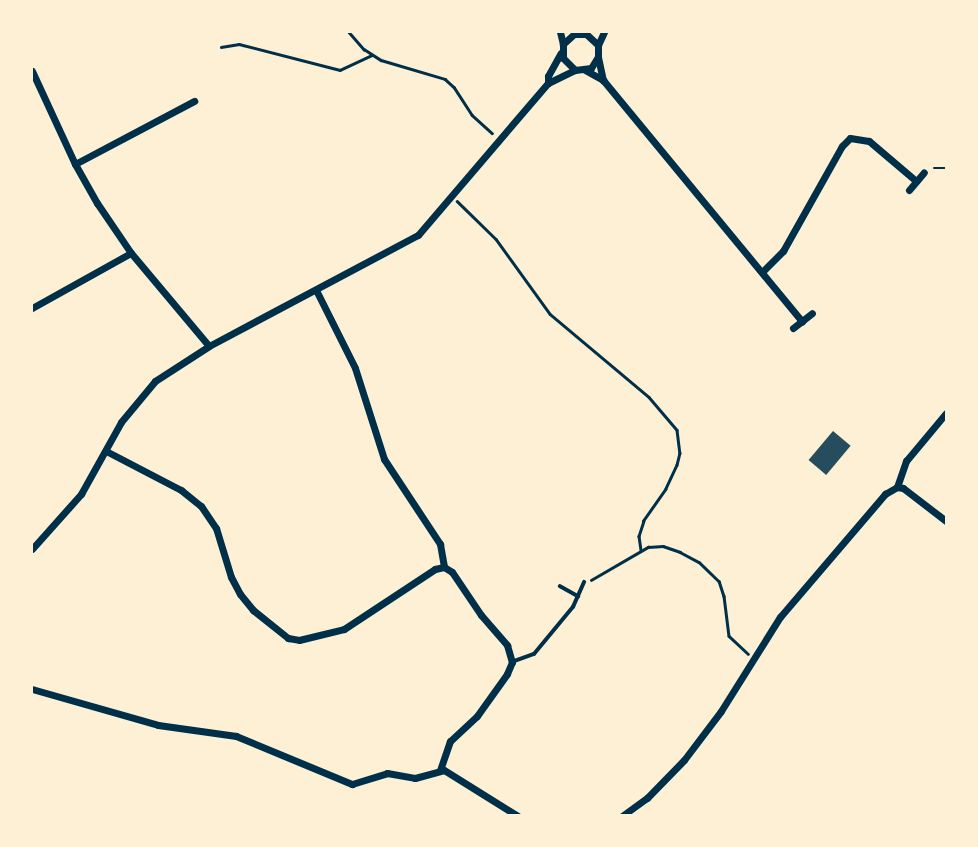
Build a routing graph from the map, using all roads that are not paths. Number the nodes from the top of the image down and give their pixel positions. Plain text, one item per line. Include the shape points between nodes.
1 (559, 32) edge
2 (583, 32) edge
3 (604, 32) edge
4 (563, 44) junction
5 (598, 45) junction
6 (561, 53) junction
7 (598, 57) junction
8 (575, 70) junction
9 (585, 70) junction
10 (32, 71) edge
11 (603, 80) junction
12 (548, 83) junction
13 (194, 101) dead end
14 (852, 127) dead end
15 (854, 137) junction
16 (75, 164) junction
17 (924, 172) dead end
18 (916, 181) junction
19 (909, 190) dead end
20 (131, 253) junction
21 (762, 272) junction
22 (316, 290) junction
23 (32, 308) edge
24 (811, 313) dead end
25 (802, 321) junction
26 (793, 328) dead end
27 (209, 346) junction
28 (947, 413) edge
29 (106, 451) junction
30 (897, 487) junction
31 (947, 521) edge
32 (32, 549) edge
33 (444, 567) junction
34 (584, 582) road end
35 (560, 586) dead end
36 (578, 596) junction
37 (512, 662) junction
38 (32, 689) edge
39 (440, 770) junction
40 (518, 816) edge
41 (622, 816) edge

1 - 4 street
2 - 4 street
2 - 5 street
3 - 5 street
4 - 6 street
5 - 7 street
6 - 8 street
6 - 12 street
7 - 9 street
7 - 11 street
8 - 9 street
8 - 12 street
9 - 11 street
10 - 16 street
11 - 21 street
12 - 22 street via 413,239
13 - 16 street
14 - 15 street
15 - 18 street via 869,141
15 - 21 street via 842,146 783,251
16 - 20 street
17 - 18 street
18 - 19 street
20 - 23 street
20 - 27 street
21 - 25 street
22 - 27 street
22 - 33 street via 350,356 384,459 440,544
24 - 25 street
25 - 26 street
27 - 29 street via 145,390
28 - 30 street via 906,461
29 - 32 street via 70,508
29 - 33 street via 171,484 201,506 216,528 240,594 288,638 299,640 352,625 431,571
30 - 31 street via 910,491
30 - 41 street via 876,502 793,601 684,760 647,799
33 - 37 street via 504,640
34 - 36 lane
35 - 36 lane
36 - 37 lane via 534,654
37 - 39 street via 477,716 450,741
38 - 39 street via 169,727 236,736 352,783 387,773 420,778
39 - 40 street

